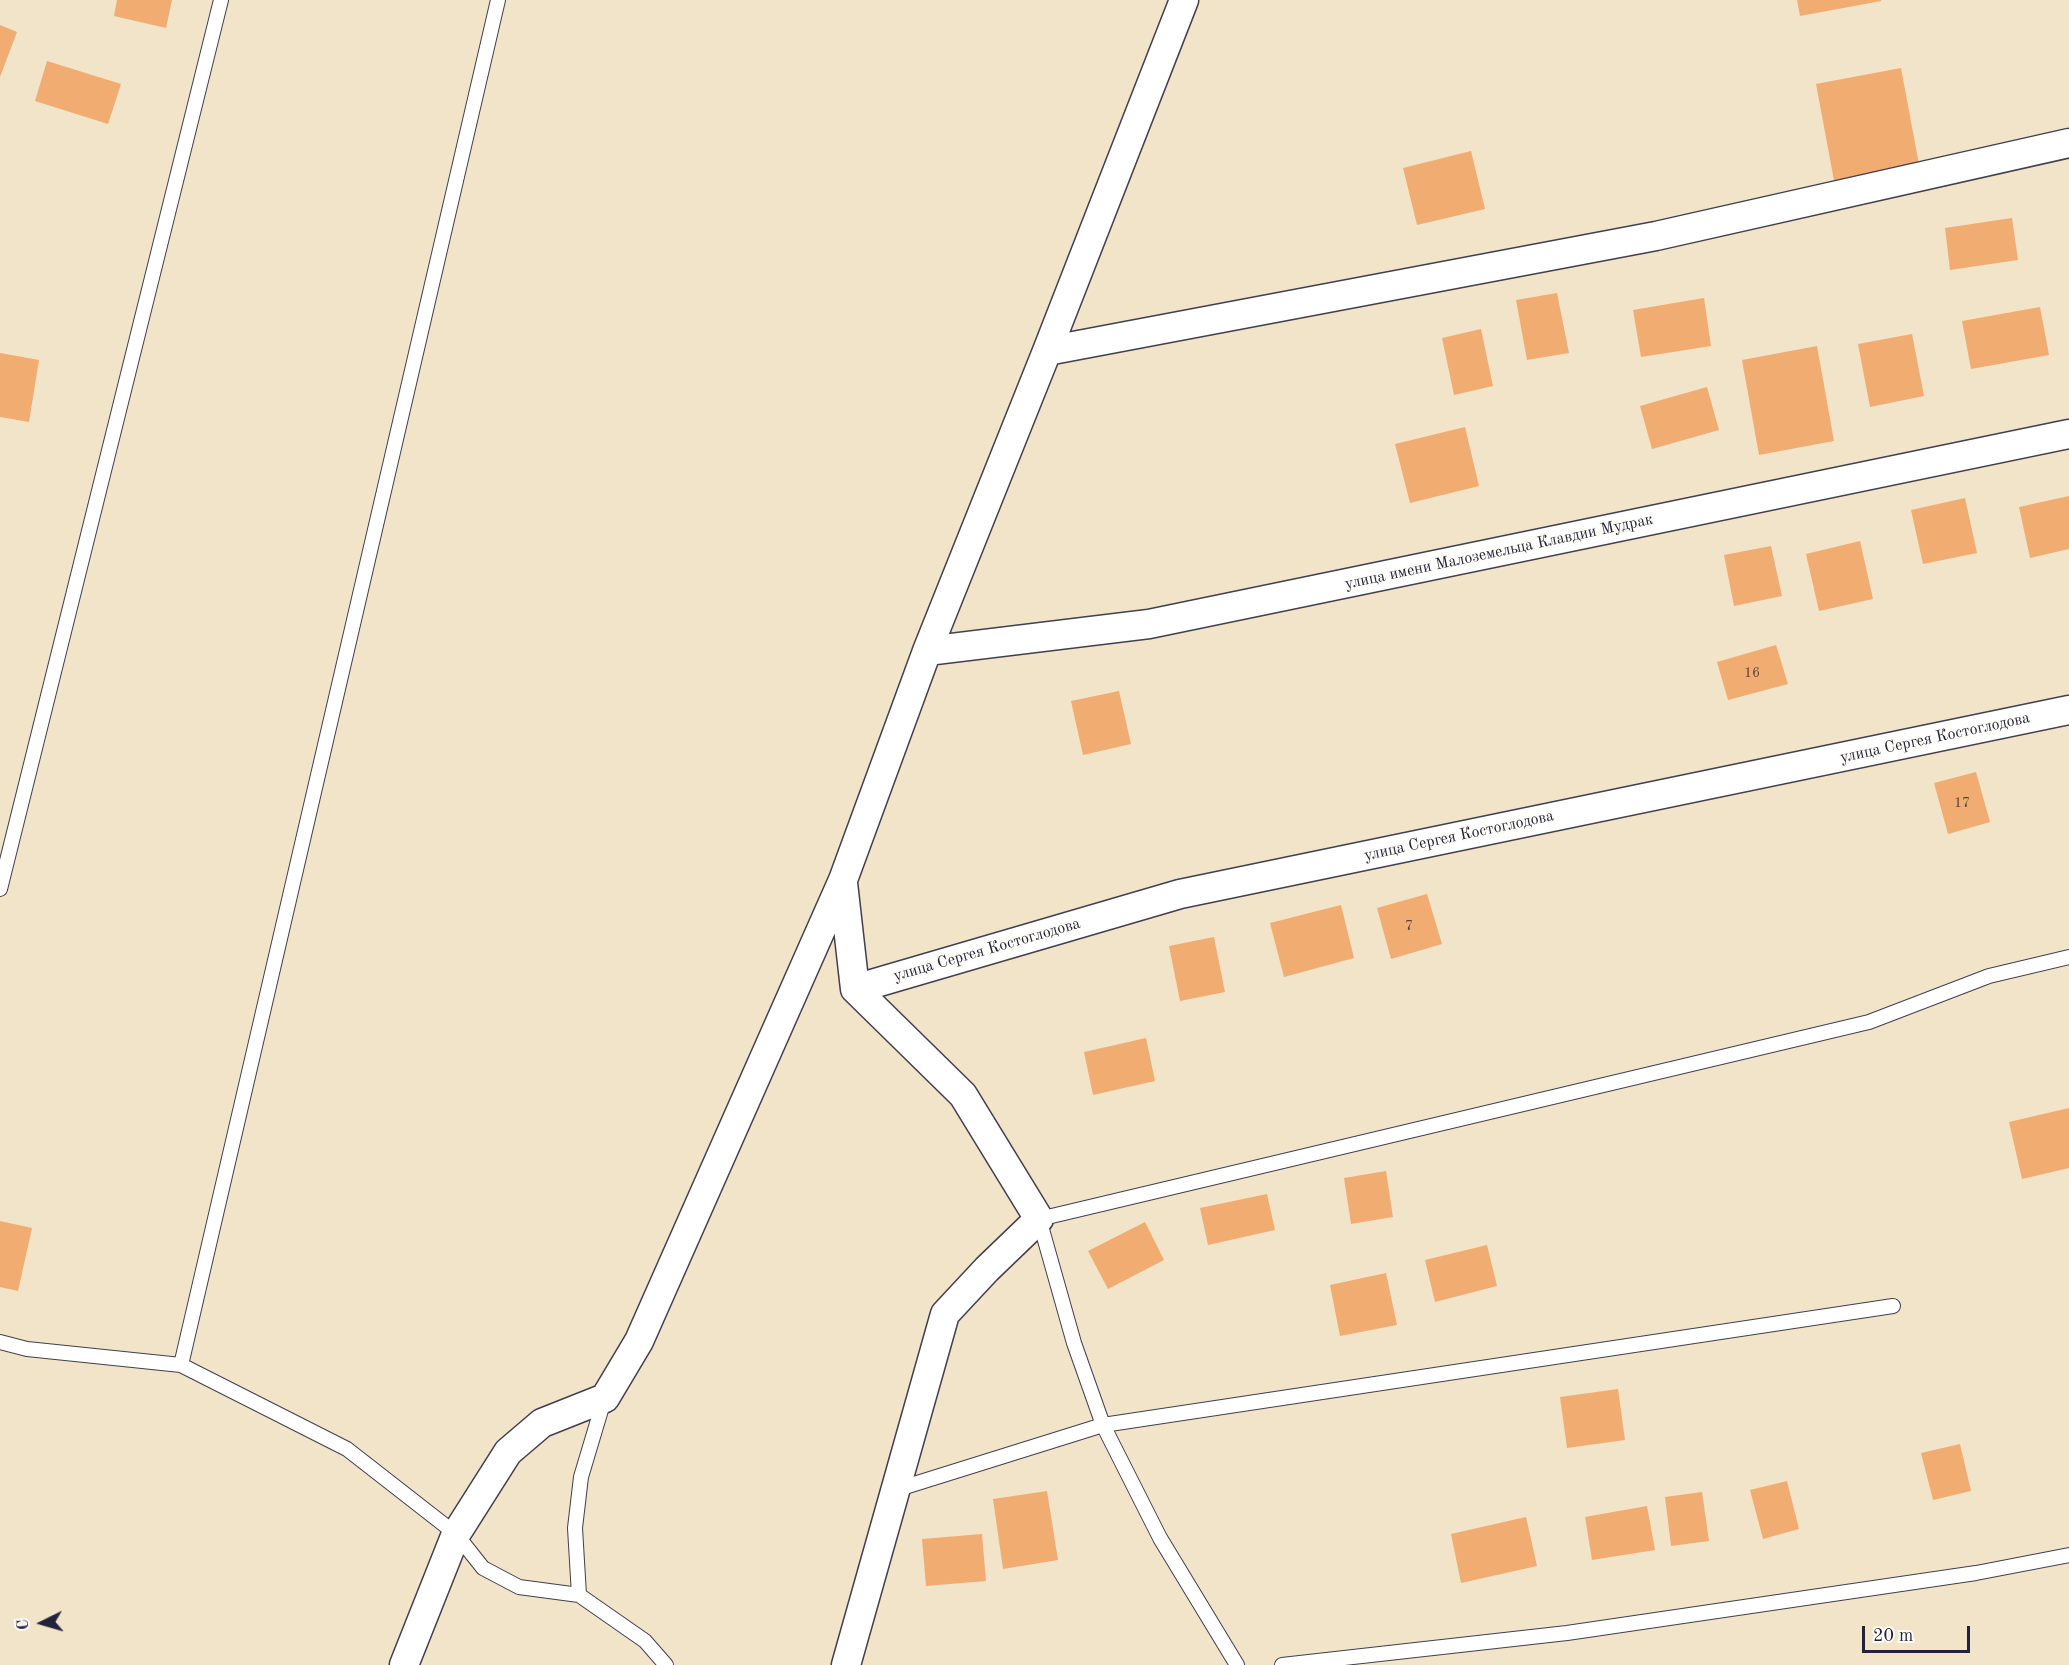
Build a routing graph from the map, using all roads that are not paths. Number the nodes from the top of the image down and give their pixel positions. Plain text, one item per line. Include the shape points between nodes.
1 (221, 0) edge
2 (498, 0) edge
3 (1184, 0) edge
4 (2069, 143) edge
5 (1047, 351) junction
6 (2069, 434) edge
7 (927, 651) junction
8 (2069, 710) edge
9 (843, 880) junction
10 (0, 889) edge
11 (2069, 957) edge
12 (855, 988) junction
13 (1039, 1219) junction
14 (1893, 1306) dead end
15 (0, 1342) edge
16 (181, 1365) junction
17 (605, 1398) junction
18 (1103, 1425) junction
19 (895, 1490) junction
20 (456, 1534) junction
21 (2069, 1555) edge
22 (579, 1594) junction
23 (404, 1665) edge
24 (666, 1665) edge
25 (846, 1665) edge
26 (1237, 1665) edge
27 (1282, 1665) edge

1 - 10 lane
2 - 16 lane
3 - 5 street
4 - 5 street via 1656,236
5 - 7 street
6 - 7 street, улица имени Малоземельца Клавдии Мудрак via 1149,624
7 - 9 street
8 - 12 street, улица Сергея Костоглодова via 1180,894
9 - 12 street
9 - 17 street via 639,1341
11 - 13 lane via 1989,976 1869,1022
12 - 13 street via 963,1095
13 - 18 lane via 1074,1343
13 - 19 street via 945,1314
14 - 18 lane
15 - 16 lane via 27,1349
16 - 20 lane via 347,1449
17 - 20 street via 542,1423 508,1452
17 - 22 lane via 581,1477 575,1528
18 - 19 lane
18 - 26 lane via 1160,1538
19 - 25 street
20 - 22 lane via 483,1568 519,1587
20 - 23 street
21 - 27 lane via 1976,1573 1566,1633
22 - 24 lane via 645,1641

